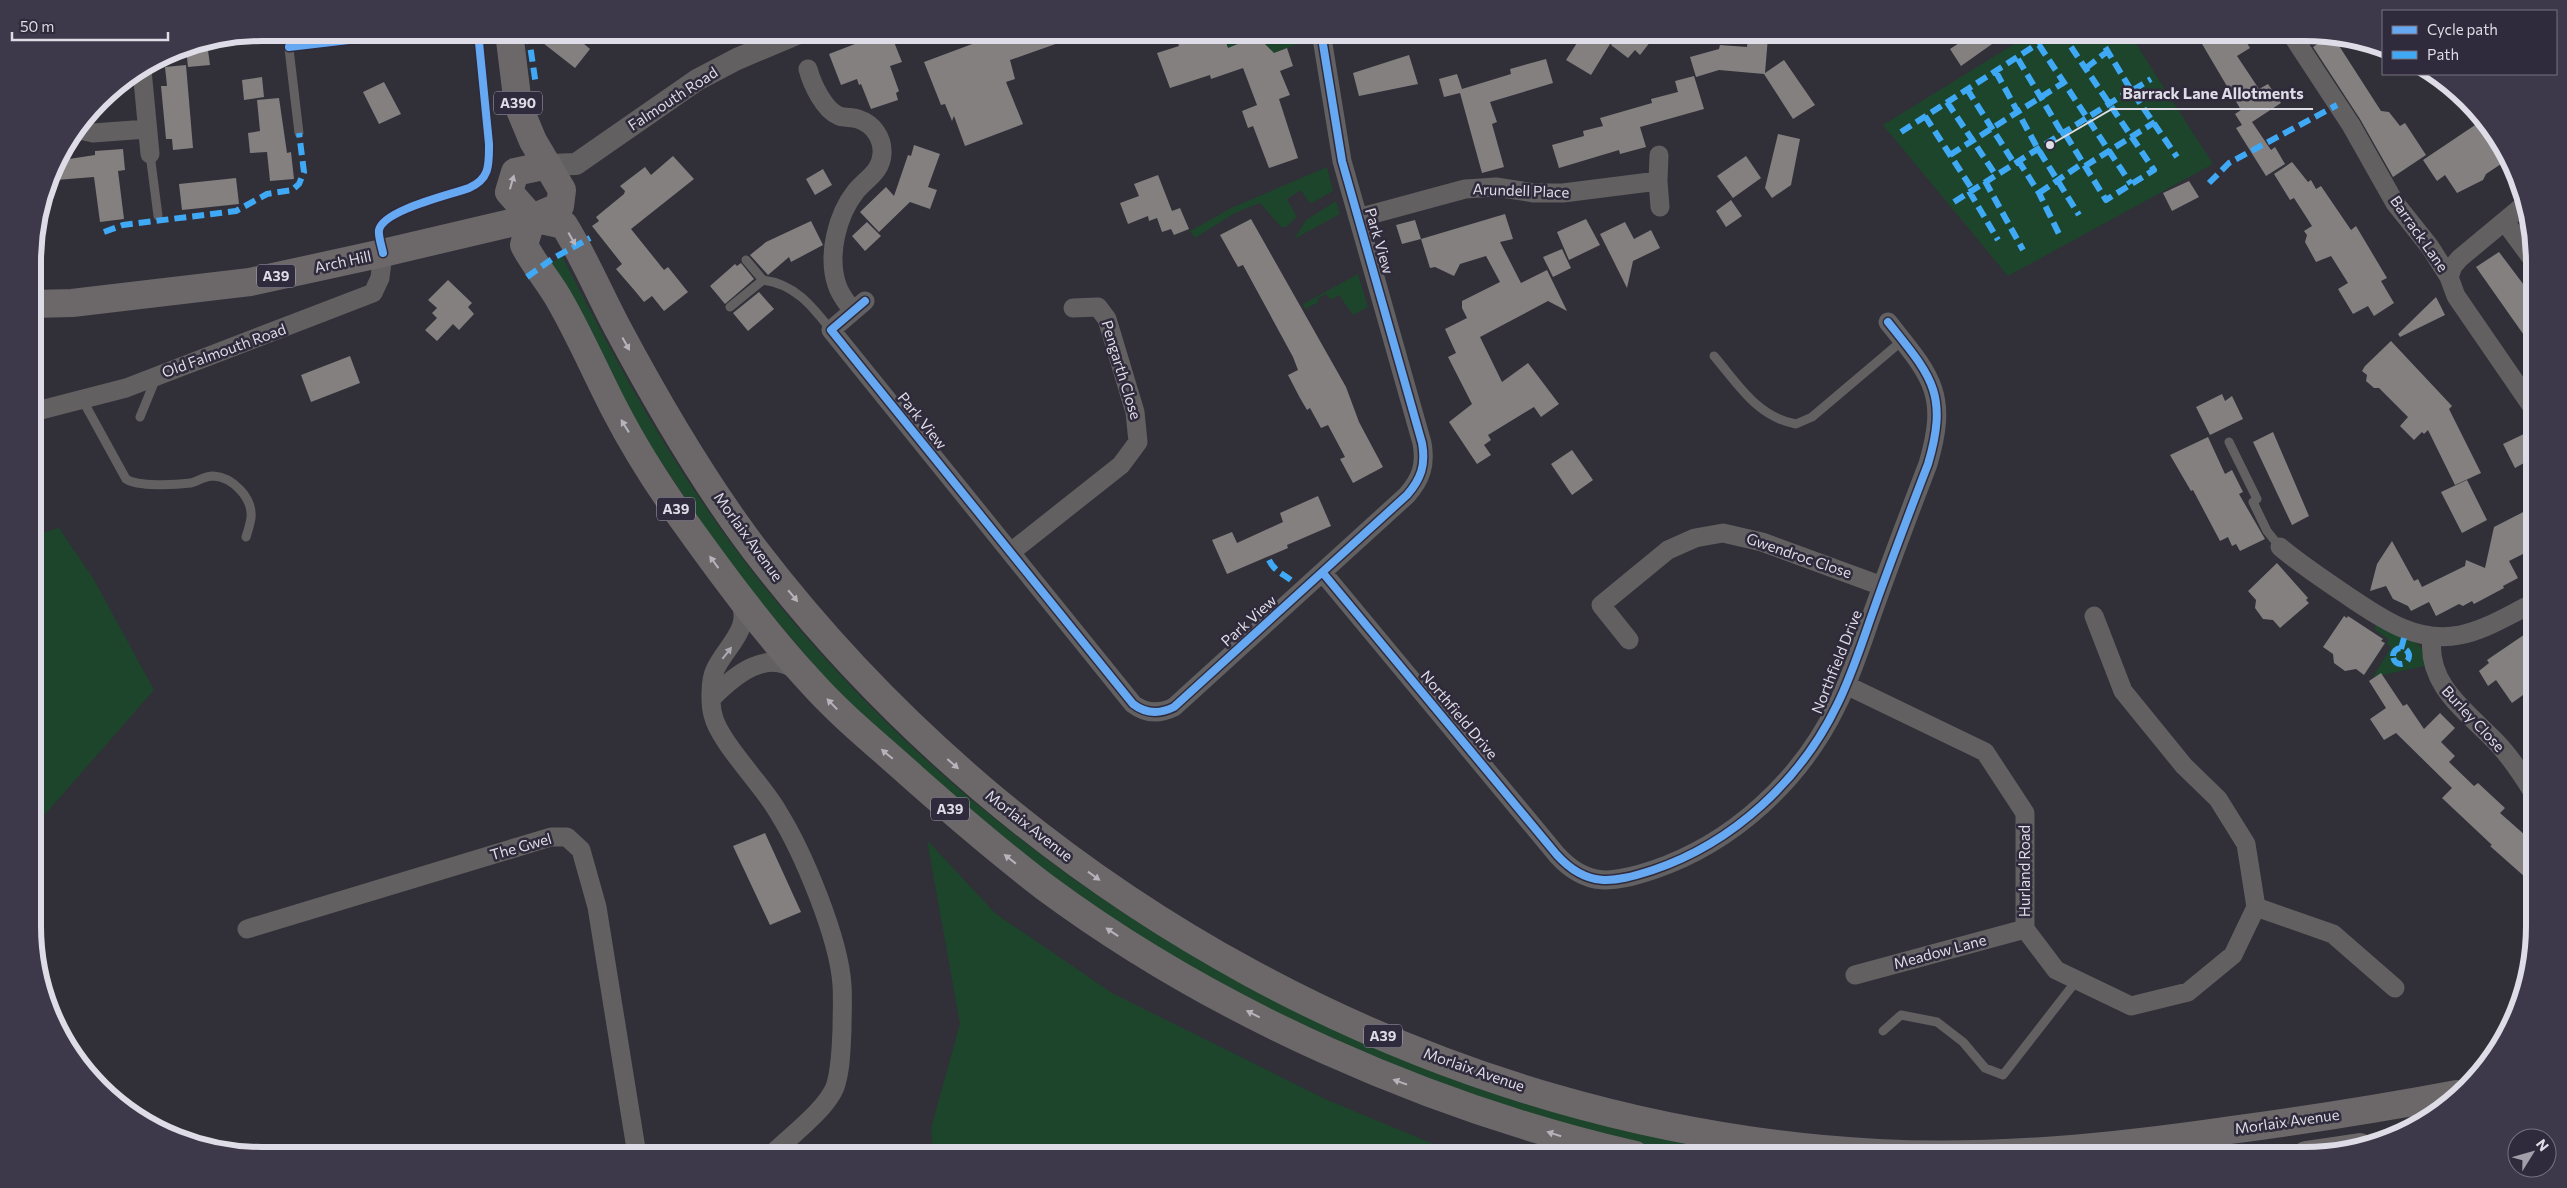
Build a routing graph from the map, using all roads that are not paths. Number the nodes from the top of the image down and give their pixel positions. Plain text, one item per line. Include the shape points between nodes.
1 (288, 41) edge
2 (510, 41) edge
3 (779, 41) edge
4 (1322, 41) edge
5 (2296, 41) edge
6 (808, 69) dead end
7 (143, 77) edge
8 (147, 129) junction
9 (85, 131) edge
10 (299, 133) dead end
11 (150, 154) joint
12 (1659, 155) dead end
13 (548, 165) junction
14 (1658, 181) junction
15 (1660, 207) dead end
16 (2519, 209) edge
17 (158, 216) dead end
18 (532, 218) junction
19 (1358, 218) junction
20 (2505, 222) junction
21 (2525, 249) edge
22 (383, 254) junction
23 (746, 260) dead end
24 (2449, 277) junction
25 (762, 280) junction
26 (41, 304) edge
27 (730, 308) dead end
28 (1072, 308) dead end
29 (1888, 322) dead end
30 (831, 330) junction
31 (1903, 340) junction
32 (1714, 356) dead end
33 (157, 376) junction
34 (2526, 398) edge
35 (82, 399) junction
36 (41, 410) edge
37 (140, 417) dead end
38 (2229, 442) dead end
39 (246, 537) dead end
40 (2280, 547) joint
41 (1012, 552) junction
42 (1323, 573) junction
43 (1882, 586) junction
44 (734, 589) junction
45 (2526, 607) edge
46 (2094, 616) dead end
47 (2432, 637) junction
48 (1629, 640) dead end
49 (810, 682) junction
50 (1846, 685) junction
51 (713, 697) junction
52 (2526, 783) edge
53 (2256, 907) junction
54 (247, 929) dead end
55 (2025, 929) junction
56 (1854, 974) dead end
57 (2077, 980) junction
58 (2395, 988) dead end
59 (1883, 1031) dead end
60 (2445, 1096) edge
61 (637, 1147) edge
62 (778, 1147) edge
63 (1599, 1147) edge
64 (1822, 1147) edge
65 (2099, 1147) edge

1 - 10 lane
2 - 13 highway, A390 via 518,105 526,128
3 - 13 street, Falmouth Road via 737,58 697,80 576,164
4 - 19 street, Park View via 1339,149
5 - 24 street, Barrack Lane via 2351,125 2395,202
6 - 30 street via 813,84 833,111 840,117 866,123 881,140 882,155 878,169 848,202 835,239 836,285 859,306
7 - 8 street
8 - 9 street
8 - 11 street
11 - 17 lane
12 - 14 street
13 - 18 highway, A390 via 562,190 560,206
18 -> 13 highway via 509,192 515,172
14 - 15 street
14 - 19 street, Arundell Place via 1563,193 1534,193 1496,187 1465,189
16 - 20 street
18 - 22 highway, Arch Hill / A39
44 -> 18 highway, A39 via 678,512 622,422 561,302 529,255 524,245
18 -> 64 highway, Morlaix Avenue / A39 via 564,225 629,350 703,476 790,593 888,703 987,795 1099,880 1249,973 1349,1022 1430,1055 1502,1081 1634,1118 1749,1139
19 - 42 street, Park View via 1422,443 1424,467 1407,495
20 - 21 street
20 - 24 street via 2460,258
22 - 26 highway, Arch Hill / A39 via 250,282
22 - 33 street, Old Falmouth Road via 380,278 373,293
23 - 25 lane
24 - 34 street, Barrack Lane via 2456,296
25 - 27 lane
25 - 30 lane via 775,282 800,295
28 - 41 street, Pengarth Close via 1098,307 1108,319 1135,412 1138,442 1121,465
29 - 31 street, Northfield Drive
30 - 41 street, Park View
31 - 32 lane via 1812,417 1796,424 1774,418 1758,408
31 - 43 street, Northfield Drive via 1918,358 1933,387 1938,427 1928,464
33 - 35 street, Old Falmouth Road
33 - 37 lane
35 - 36 street, Old Falmouth Road
35 - 39 lane via 131,483 192,482 212,476 233,483 241,490 251,516
38 - 40 lane via 2257,499 2253,502
40 - 47 street via 2300,564 2382,618 2402,629
41 - 42 street, Park View via 1128,698 1139,708 1153,712 1167,711 1180,702
42 - 50 street, Northfield Drive via 1557,855 1572,870 1590,879 1610,880 1668,865 1692,854 1737,825 1782,786 1799,766 1827,724
43 - 48 street, Gwendroc Close via 1750,538 1723,533 1709,535 1668,550 1601,605
43 - 50 street, Northfield Drive
44 - 49 highway, A39
51 -> 44 street via 711,681 715,670 741,628 741,602
45 - 47 street via 2476,630
46 - 53 street via 2123,691 2184,766 2218,799 2246,844
47 - 52 street, Burley Close via 2432,662 2440,682 2499,745
49 - 51 street via 791,666 761,663 737,675
63 -> 49 highway, A39 via 1522,1125 1378,1074 1250,1012 1155,960 1049,889 968,825 853,726
50 - 55 street, Hurland Road via 1985,752 2025,812
51 - 62 street via 713,717 778,811 799,852 835,946 842,984 841,1058 834,1088 822,1106
53 - 57 street, Hurland Road via 2233,955 2188,992 2131,1006
53 - 58 street via 2333,934
54 - 61 street, The Gwel via 551,837 567,837 581,850 597,907
55 - 56 street, Meadow Lane
55 - 57 street, Hurland Road via 2056,970
57 - 59 lane via 2002,1075 1985,1068 1963,1042 1937,1022 1902,1015
65 -> 60 highway, Morlaix Avenue / A39 via 2345,1114

